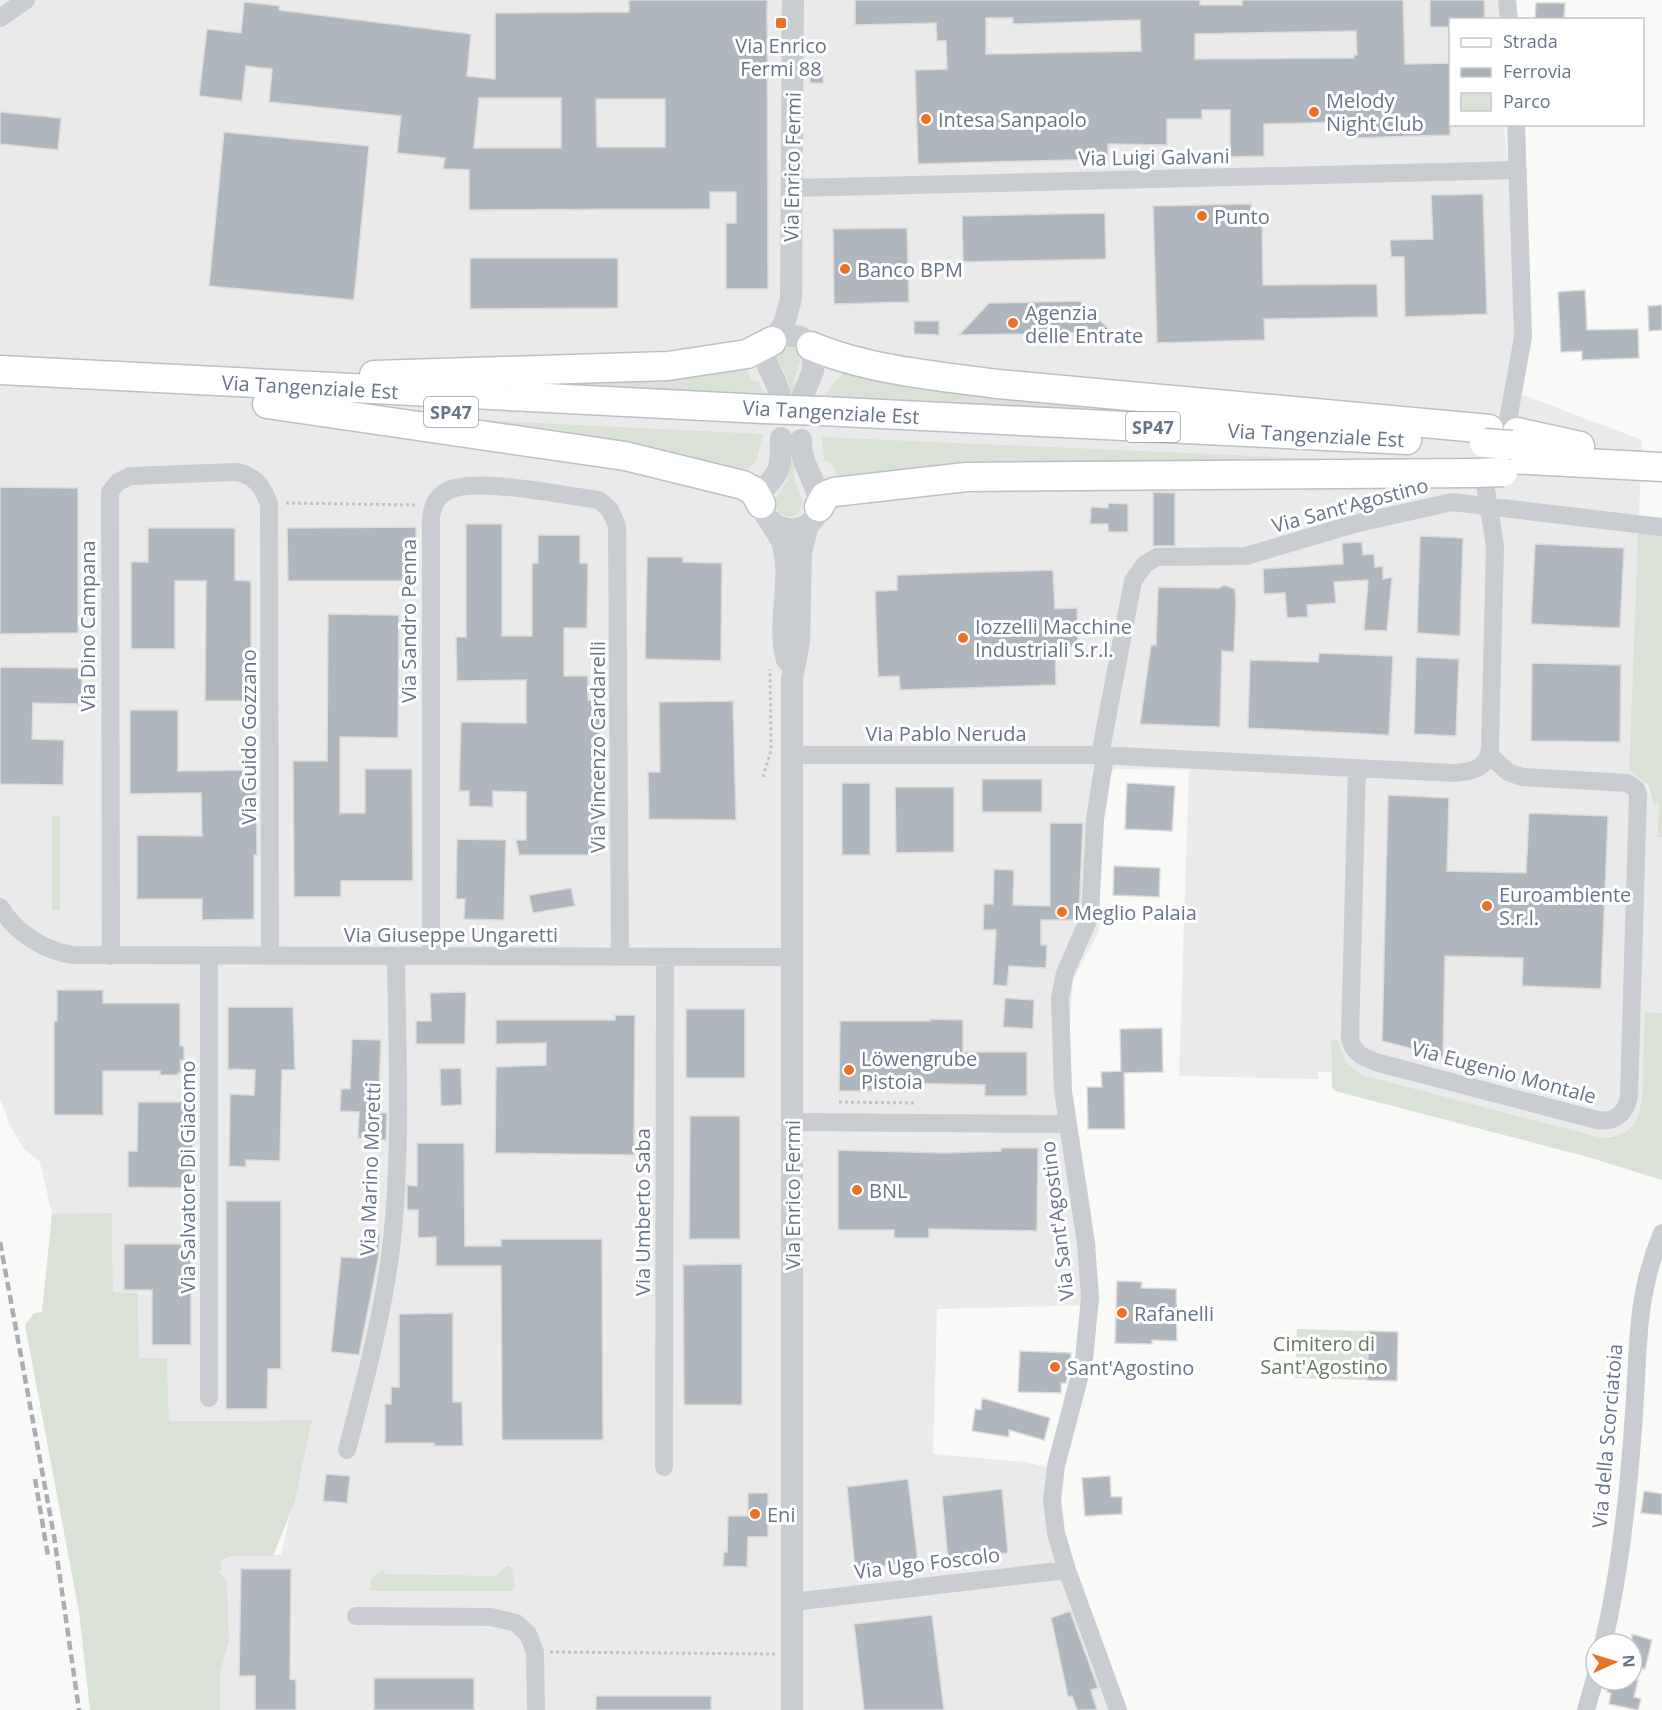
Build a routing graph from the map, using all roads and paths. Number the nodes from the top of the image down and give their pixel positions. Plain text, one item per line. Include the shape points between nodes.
1 (26, 0) edge
2 (793, 0) edge
3 (1507, 0) edge
4 (0, 18) edge
5 (1509, 18) edge
6 (1516, 126) edge
7 (1518, 170) junction
8 (792, 188) junction
9 (791, 299) junction
10 (772, 341) junction
11 (809, 343) junction
12 (0, 369) edge
13 (139, 386) junction
14 (0, 387) edge
15 (261, 394) junction
16 (792, 418) junction
17 (1496, 451) junction
18 (1662, 451) edge
19 (1579, 454) junction
20 (1662, 466) edge
21 (433, 506) junction
22 (1489, 506) junction
23 (270, 512) junction
24 (766, 513) junction
25 (813, 516) junction
26 (1662, 527) edge
27 (770, 669) dead end
28 (792, 679) junction
29 (1489, 754) junction
30 (792, 755) junction
31 (1103, 756) junction
32 (1357, 769) junction
33 (764, 777) dead end
34 (0, 907) edge
35 (111, 956) junction
36 (209, 956) junction
37 (270, 956) junction
38 (396, 956) junction
39 (431, 956) junction
40 (620, 956) junction
41 (665, 957) junction
42 (792, 957) junction
43 (839, 1102) dead end
44 (916, 1102) dead end
45 (792, 1122) junction
46 (1067, 1124) junction
47 (1662, 1233) edge
48 (209, 1398) dead end
49 (347, 1450) dead end
50 (664, 1467) dead end
51 (1067, 1570) junction
52 (792, 1602) junction
53 (356, 1616) dead end
54 (1605, 1632) edge
55 (535, 1652) junction
56 (776, 1654) dead end
57 (1591, 1692) edge
58 (536, 1710) edge
59 (792, 1710) edge
60 (1118, 1710) edge
61 (1586, 1710) edge

1 - 4 street
2 - 8 street, Via Enrico Fermi
3 - 5 street
6 - 7 street
7 - 8 street, Via Luigi Galvani
7 - 22 street via 1523,337 1508,420 1485,483
8 - 9 street, Via Enrico Fermi
9 - 10 street, Via Enrico Fermi via 784,324
9 - 11 street, Via Enrico Fermi via 798,325
10 - 11 street via 789,334
10 - 15 main road via 747,354 668,366 402,372
10 - 16 street, Via Enrico Fermi via 765,359
11 - 16 street, Via Enrico Fermi via 814,365
11 - 17 main road via 846,358 938,376
12 - 13 main road, Via Tangenziale Est / SP47
13 - 14 main road, Via Tangenziale Est / SP47
13 - 15 main road, Via Tangenziale Est / SP47
15 - 16 main road, Via Tangenziale Est / SP47
15 - 24 main road via 647,460 743,485 754,491
16 - 17 main road, Via Tangenziale Est / SP47
16 - 24 street, Via Enrico Fermi via 779,469 764,488
16 - 25 street, Via Enrico Fermi via 802,459 818,494
17 - 19 main road
17 - 19 main road
17 - 25 main road via 966,477 834,492 825,496
18 - 19 main road
19 - 20 main road
21 - 23 path
21 - 39 street, Via Sandro Penna
21 - 40 street, Via Vincenzo Cardarelli via 448,490 471,485 599,500 614,518 619,538
22 - 26 street
22 - 29 street via 1495,546
22 - 31 street, Via Sant'Agostino via 1469,502 1432,505 1246,556 1151,559 1133,581
23 - 35 street, Via Dino Campana via 262,487 247,474 236,472 130,476 110,492
23 - 37 street, Via Guido Gozzano
24 - 25 street via 775,526 790,530
24 - 28 street, Via Enrico Fermi via 785,556 783,642
25 - 28 street, Via Enrico Fermi via 803,537 799,642
27 - 33 path via 771,750
28 - 30 street, Via Enrico Fermi
29 - 32 street via 1480,768 1463,773
29 - 32 street, Via Eugenio Montale via 1515,775 1627,783 1638,794 1628,1105 1610,1120 1587,1118 1370,1060 1353,1048 1350,1038
30 - 31 street, Via Pablo Neruda
30 - 42 street, Via Enrico Fermi
31 - 32 street
31 - 46 street, Via Sant'Agostino via 1090,916 1065,974 1060,998
34 - 35 street, Via Giuseppe Ungaretti via 23,933 53,950
35 - 36 street, Via Giuseppe Ungaretti
36 - 37 street, Via Giuseppe Ungaretti
36 - 48 street, Via Salvatore Di Giacomo
37 - 38 street, Via Giuseppe Ungaretti
38 - 39 street, Via Giuseppe Ungaretti
38 - 49 street, Via Marino Moretti via 396,1178 392,1237 375,1335
39 - 40 street, Via Giuseppe Ungaretti
40 - 41 street, Via Giuseppe Ungaretti
41 - 42 street, Via Giuseppe Ungaretti
41 - 50 street, Via Umberto Saba
42 - 45 street, Via Enrico Fermi
43 - 44 path
45 - 46 street
45 - 52 street, Via Enrico Fermi
46 - 51 street, Via Sant'Agostino via 1086,1243 1090,1298 1084,1359 1053,1484 1053,1515
47 - 54 street, Via della Scorciatoia via 1641,1296 1633,1432 1618,1567
51 - 52 street, Via Ugo Foscolo
51 - 60 street, Via Sant'Agostino
52 - 59 street, Via Enrico Fermi
53 - 55 street via 500,1617 523,1629
55 - 56 path
55 - 58 street
57 - 61 street

